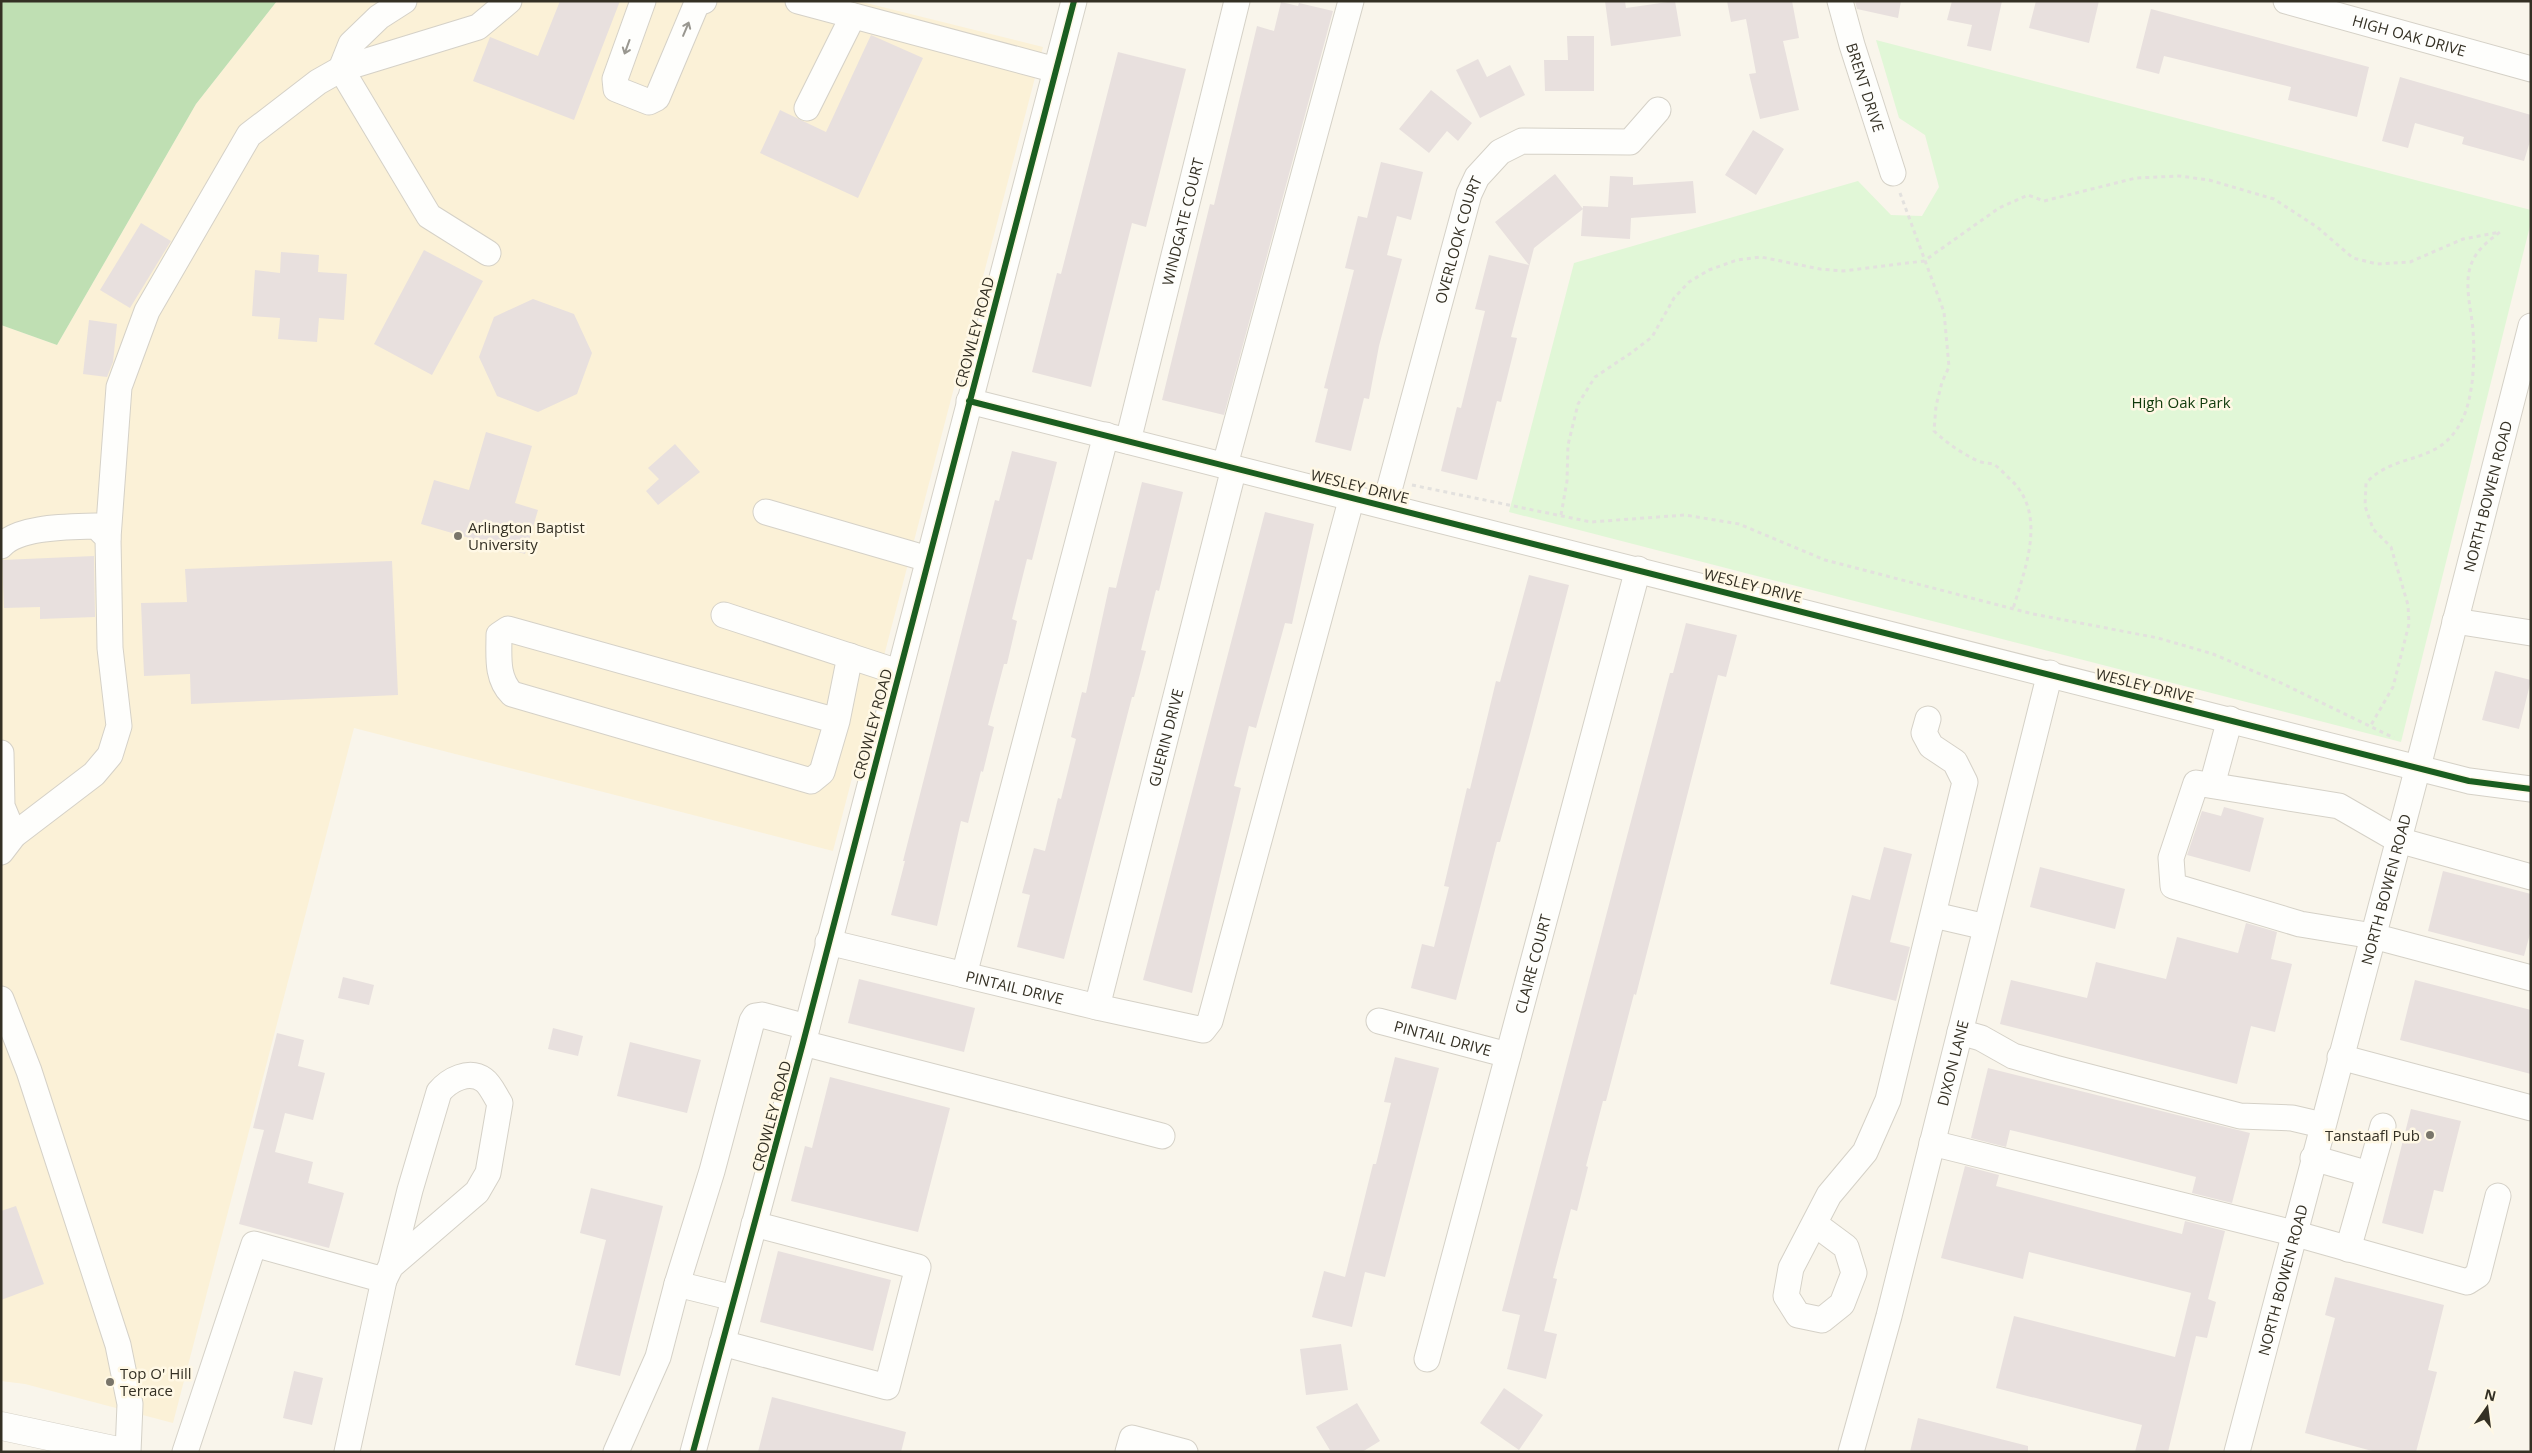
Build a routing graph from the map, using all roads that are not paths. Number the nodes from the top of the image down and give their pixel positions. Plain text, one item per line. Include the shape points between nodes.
1 (404, 1) edge
2 (509, 1) edge
3 (643, 1) edge
4 (704, 1) edge
5 (798, 1) edge
6 (1074, 1) edge
7 (1237, 1) edge
8 (1351, 1) edge
9 (1840, 1) edge
10 (2286, 1) edge
11 (853, 16) junction
12 (341, 69) junction
13 (2531, 69) edge
14 (1056, 70) junction
15 (807, 108) dead end
16 (1658, 110) dead end
17 (1893, 173) road end
18 (488, 253) dead end
19 (2531, 326) edge
20 (969, 401) junction
21 (1117, 438) junction
22 (1230, 466) junction
23 (1352, 497) junction
24 (1385, 505) junction
25 (766, 512) dead end
26 (108, 538) junction
27 (1, 546) edge
28 (928, 559) junction
29 (1638, 569) junction
30 (724, 615) dead end
31 (2455, 621) junction
32 (2531, 633) edge
33 (850, 656) junction
34 (898, 672) junction
35 (2050, 673) junction
36 (1928, 719) dead end
37 (2230, 719) junction
38 (837, 721) junction
39 (1, 753) edge
40 (2420, 758) junction
41 (2212, 786) junction
42 (2531, 789) edge
43 (2398, 840) junction
44 (7, 844) edge
45 (2531, 877) edge
46 (1934, 915) junction
47 (1986, 927) junction
48 (2373, 936) junction
49 (828, 942) junction
50 (964, 975) junction
51 (2531, 978) edge
52 (1, 999) edge
53 (1097, 1007) junction
54 (1379, 1021) dead end
55 (1960, 1032) junction
56 (805, 1035) junction
57 (1508, 1055) junction
58 (2340, 1057) junction
59 (2531, 1108) edge
60 (2322, 1125) junction
61 (2382, 1126) dead end
62 (1162, 1136) dead end
63 (1932, 1143) junction
64 (2314, 1158) junction
65 (2369, 1174) junction
66 (2498, 1196) dead end
67 (754, 1224) junction
68 (1815, 1224) dead end
69 (2293, 1234) junction
70 (2348, 1249) junction
71 (387, 1273) junction
72 (677, 1284) junction
73 (734, 1298) junction
74 (722, 1343) junction
75 (1427, 1359) dead end
76 (1, 1426) edge
77 (2240, 1451) edge
78 (123, 1452) edge
79 (128, 1452) edge
80 (185, 1452) edge
81 (347, 1452) edge
82 (616, 1452) edge
83 (693, 1452) edge
84 (1128, 1452) edge
85 (1185, 1452) edge
86 (1851, 1452) edge

1 - 12 street via 380,17 351,44
2 - 12 street via 478,26
3 -> 4 street via 615,79 616,89 649,102 657,98 697,3
5 - 11 street
6 - 14 street, CROWLEY ROAD
7 - 21 street, WINDGATE COURT
8 - 22 street, GUERIN DRIVE
9 - 17 street, BRENT DRIVE
10 - 13 street, HIGH OAK DRIVE
11 - 14 street
11 - 15 street
12 - 18 street via 430,216
12 - 26 street via 318,82 249,135 147,311 119,387
14 - 20 street, CROWLEY ROAD
16 - 24 street, OVERLOOK COURT via 1630,142 1522,141 1500,152 1477,177 1469,194
19 - 31 street, NORTH BOWEN ROAD
20 - 21 street, WESLEY DRIVE
20 - 28 street, CROWLEY ROAD
21 - 22 street, WESLEY DRIVE
21 - 50 street, WINDGATE COURT
22 - 23 street, WESLEY DRIVE
22 - 53 street, GUERIN DRIVE
23 - 24 street, WESLEY DRIVE
23 - 53 street, PINTAIL DRIVE via 1210,1021 1202,1030
24 - 29 street, WESLEY DRIVE
25 - 28 street
26 - 27 street via 96,526 69,527 28,532
26 - 44 street via 110,648 119,726 110,755 94,774
28 - 34 street, CROWLEY ROAD
29 - 35 street, WESLEY DRIVE
29 - 57 street, CLAIRE COURT
30 - 33 street
31 - 32 street
31 - 40 street, NORTH BOWEN ROAD
33 - 34 street
33 - 38 street
34 - 49 street, CROWLEY ROAD
35 - 37 street, WESLEY DRIVE
35 - 47 street, DIXON LANE
36 - 46 street via 1924,732 1931,746 1955,762 1965,782
37 - 40 street, WESLEY DRIVE
37 - 41 street
38 - 38 street via 822,772 811,782 795,778 512,694 503,686 499,668 499,635 508,629
39 - 44 street
40 - 42 street, WESLEY DRIVE via 2469,781
40 - 43 street, NORTH BOWEN ROAD
41 - 43 street via 2339,806
41 - 48 street via 2196,783 2171,858 2173,886 2300,924
43 - 45 street
43 - 48 street, NORTH BOWEN ROAD
46 - 47 street
46 - 68 street via 1888,1100 1865,1152 1829,1195
47 - 55 street, DIXON LANE
48 - 51 street
48 - 58 street, NORTH BOWEN ROAD
49 - 50 street, PINTAIL DRIVE
49 - 56 street, CROWLEY ROAD
50 - 53 street, PINTAIL DRIVE
52 - 79 street via 29,1071 118,1344 130,1404
54 - 57 street, PINTAIL DRIVE
55 - 60 street via 1981,1038 2013,1056 2240,1116 2292,1118
55 - 63 street, DIXON LANE
56 - 62 street
56 - 67 street, CROWLEY ROAD
56 - 72 street via 762,1015 752,1021 712,1171
57 - 75 street, CLAIRE COURT
58 - 59 street
58 - 60 street, NORTH BOWEN ROAD
60 - 64 street, NORTH BOWEN ROAD
61 - 65 street
63 - 69 street
63 - 86 street, DIXON LANE
64 - 65 street
64 - 69 street, NORTH BOWEN ROAD
65 - 70 street
66 - 70 street via 2478,1275 2467,1282
67 - 73 street, CROWLEY ROAD
67 - 74 street via 918,1266 888,1386
69 - 70 street
69 - 77 street, NORTH BOWEN ROAD
71 - 71 street via 477,1192 488,1172 500,1103 484,1080 458,1077 439,1092
71 - 80 street via 254,1244
71 - 81 street
72 - 73 street
72 - 82 street via 658,1358
73 - 74 street, CROWLEY ROAD
74 - 83 street, CROWLEY ROAD
76 - 78 main road
84 - 85 street via 1132,1438

